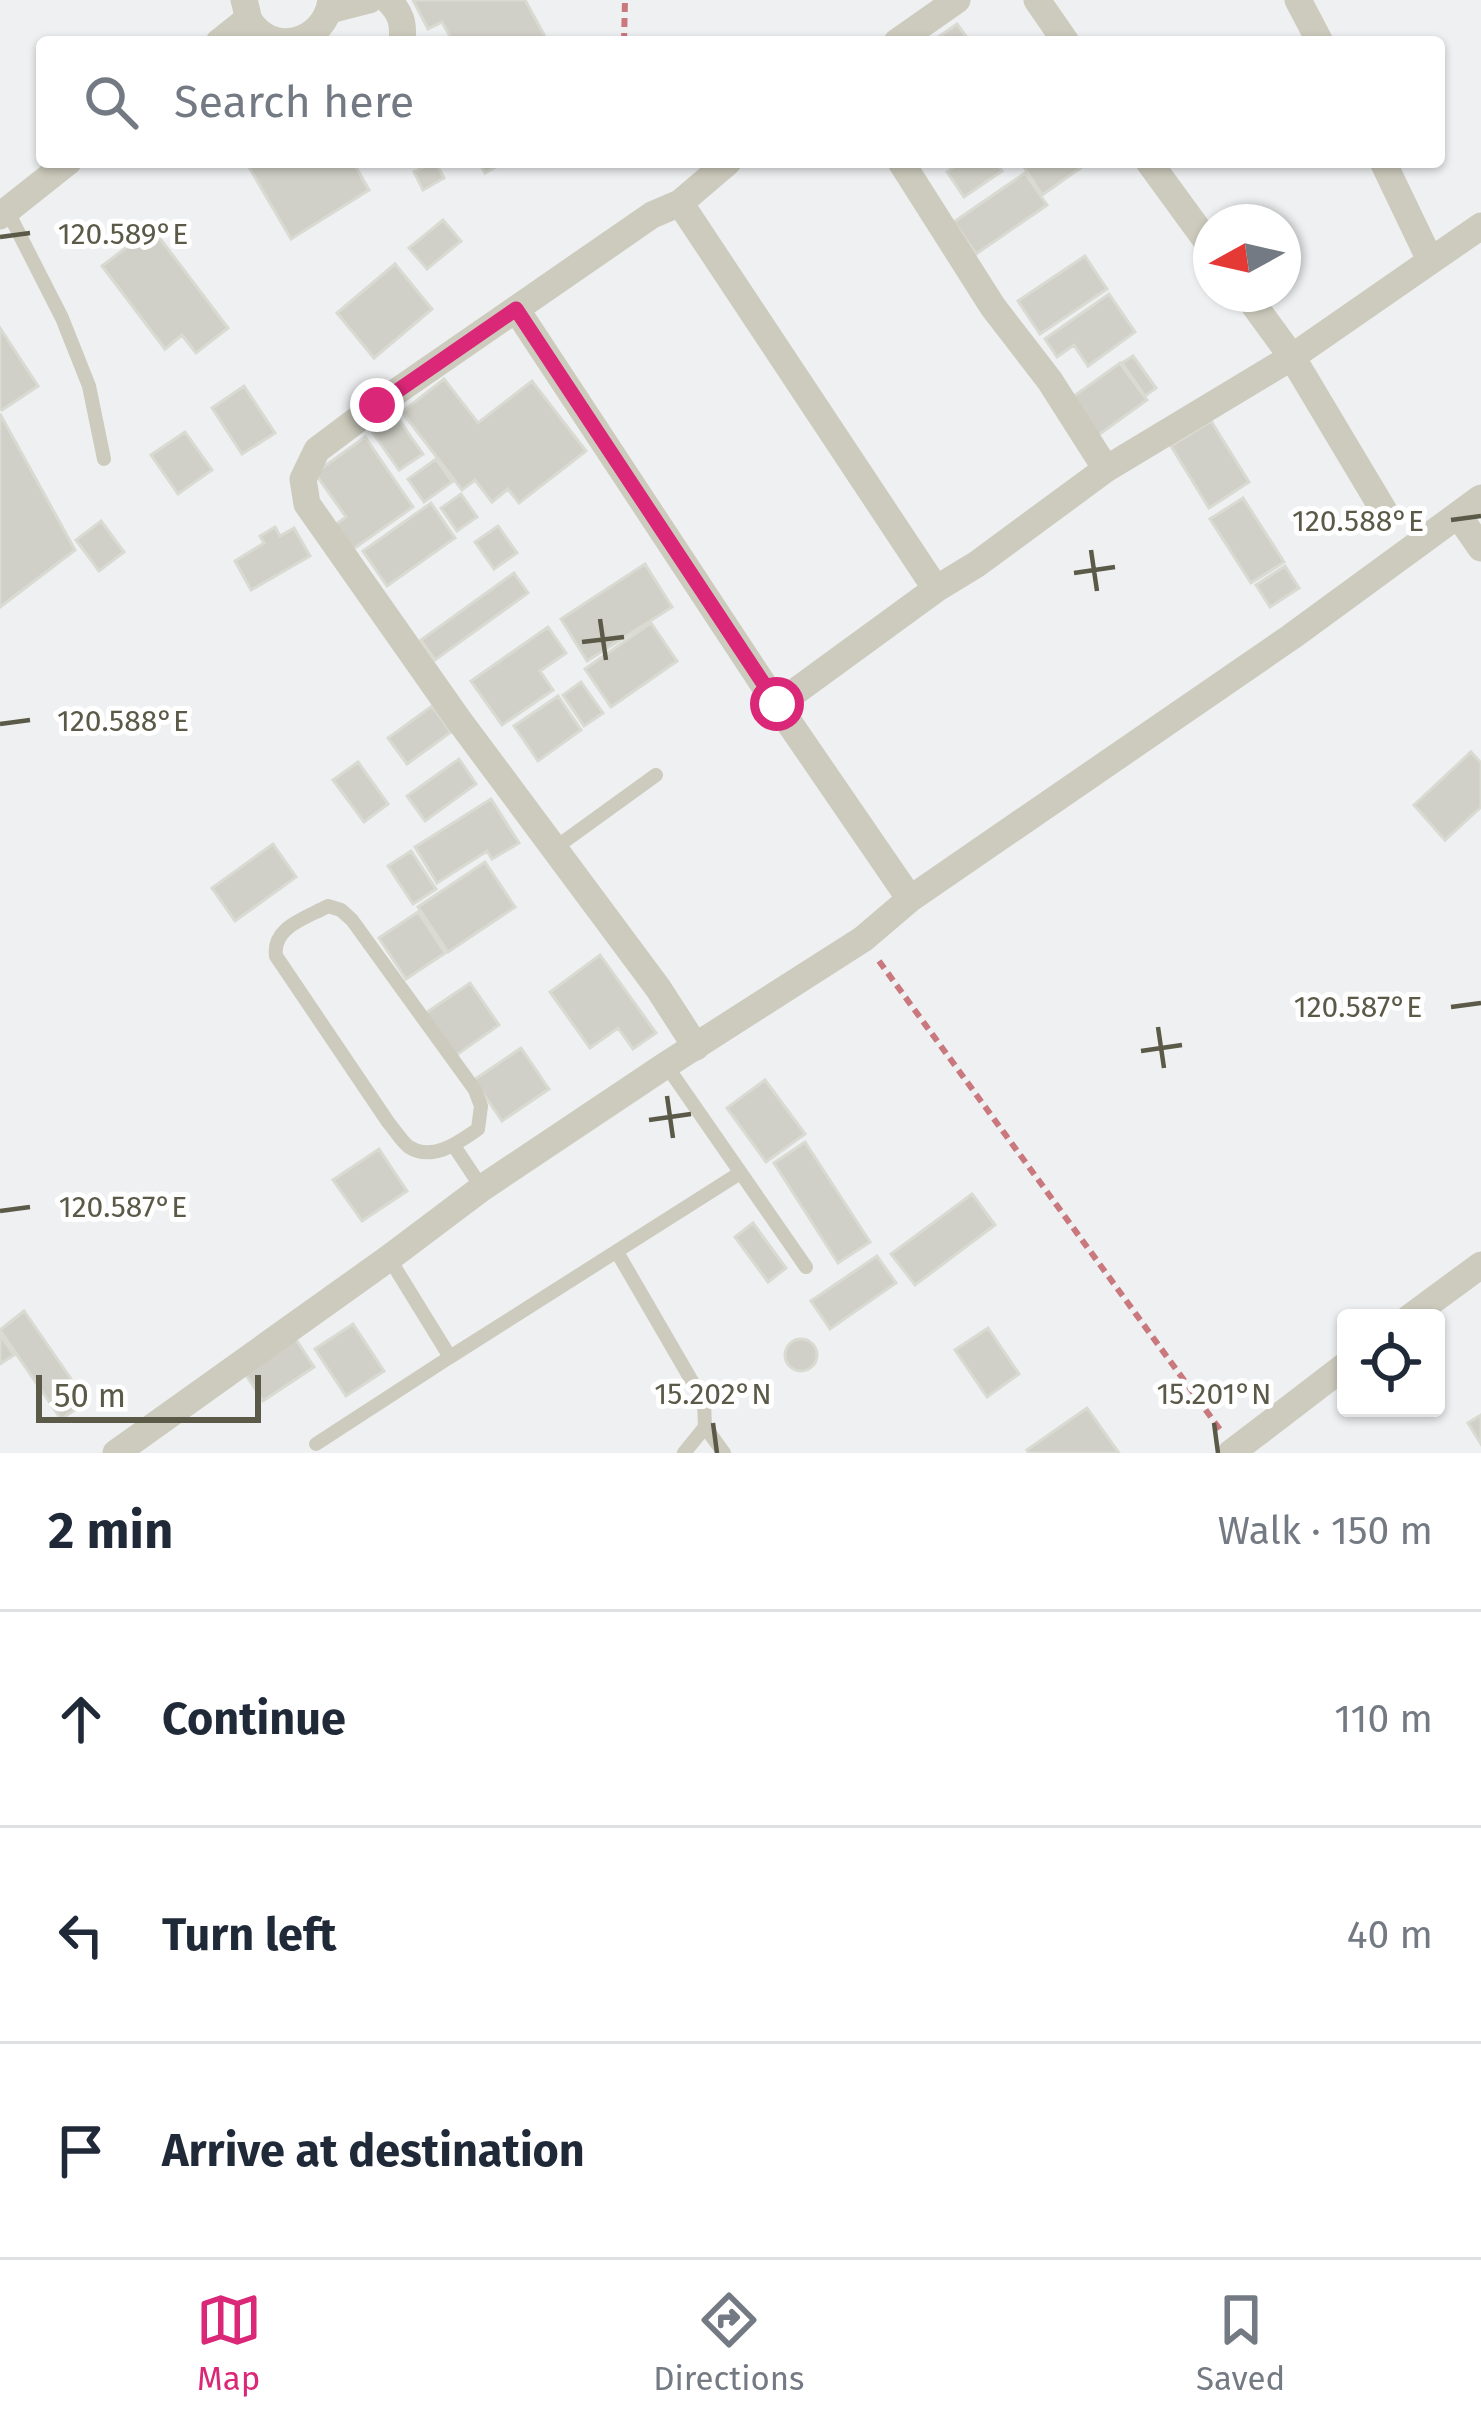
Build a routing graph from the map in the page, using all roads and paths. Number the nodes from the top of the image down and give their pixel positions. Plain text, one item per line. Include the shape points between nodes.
1 (369, 0) edge
2 (388, 0) edge
3 (625, 0) edge
4 (957, 0) edge
5 (1037, 0) edge
6 (1298, 0) edge
7 (330, 5) edge
8 (246, 9) edge
9 (224, 36) edge
10 (269, 36) edge
11 (308, 36) edge
12 (402, 36) edge
13 (624, 36) edge
14 (906, 36) edge
15 (1062, 36) edge
16 (1317, 36) edge
17 (60, 168) edge
18 (721, 168) edge
19 (905, 168) edge
20 (1153, 168) edge
21 (1385, 168) edge
22 (680, 203) junction
23 (4, 213) edge
24 (1193, 222) edge
25 (1481, 226) edge
26 (1430, 260) junction
27 (516, 309) junction
28 (1259, 312) edge
29 (1292, 357) junction
30 (104, 459) dead end
31 (1106, 469) junction
32 (1481, 498) edge
33 (1384, 511) dead end
34 (1457, 515) junction
35 (1481, 548) edge
36 (937, 589) junction
37 (777, 704) junction
38 (656, 775) dead end
39 (555, 848) junction
40 (910, 898) junction
41 (863, 939) junction
42 (696, 1047) junction
43 (666, 1065) junction
44 (454, 1146) junction
45 (740, 1173) junction
46 (482, 1188) junction
47 (617, 1252) junction
48 (389, 1258) junction
49 (1481, 1265) edge
50 (806, 1267) dead end
51 (1421, 1309) edge
52 (451, 1357) junction
53 (1337, 1372) edge
54 (705, 1427) junction
55 (316, 1444) dead end
56 (1232, 1451) edge
57 (116, 1453) edge
58 (684, 1453) edge
59 (724, 1453) edge

1 - 7 street
2 - 12 street via 399,10
3 - 13 path
4 - 14 street
5 - 15 street
6 - 16 street
7 - 11 street
8 - 9 street
8 - 10 street
17 - 23 street
18 - 22 street
19 - 31 street
20 - 24 street
21 - 26 street
22 - 27 street
22 - 36 street
23 - 30 lane via 83,369
25 - 26 street
26 - 29 street
27 - 37 street
27 - 39 street via 316,450 302,479 307,504
28 - 29 street
29 - 31 street
29 - 33 street
31 - 36 street
32 - 34 street
34 - 35 street
34 - 40 street
36 - 37 street
37 - 40 street
38 - 39 lane
39 - 42 street
40 - 41 street
41 - 42 street
41 - 56 path
42 - 43 street
43 - 45 lane
43 - 46 street
44 - 44 lane via 410,1147 388,1122 276,956 282,931 328,906 352,920 475,1090 478,1129
44 - 46 lane
45 - 47 lane
45 - 50 lane
46 - 48 street
47 - 52 lane
47 - 54 lane via 704,1402
48 - 52 lane
48 - 57 street
49 - 51 street
52 - 55 lane
53 - 56 street
54 - 58 lane
54 - 59 lane

